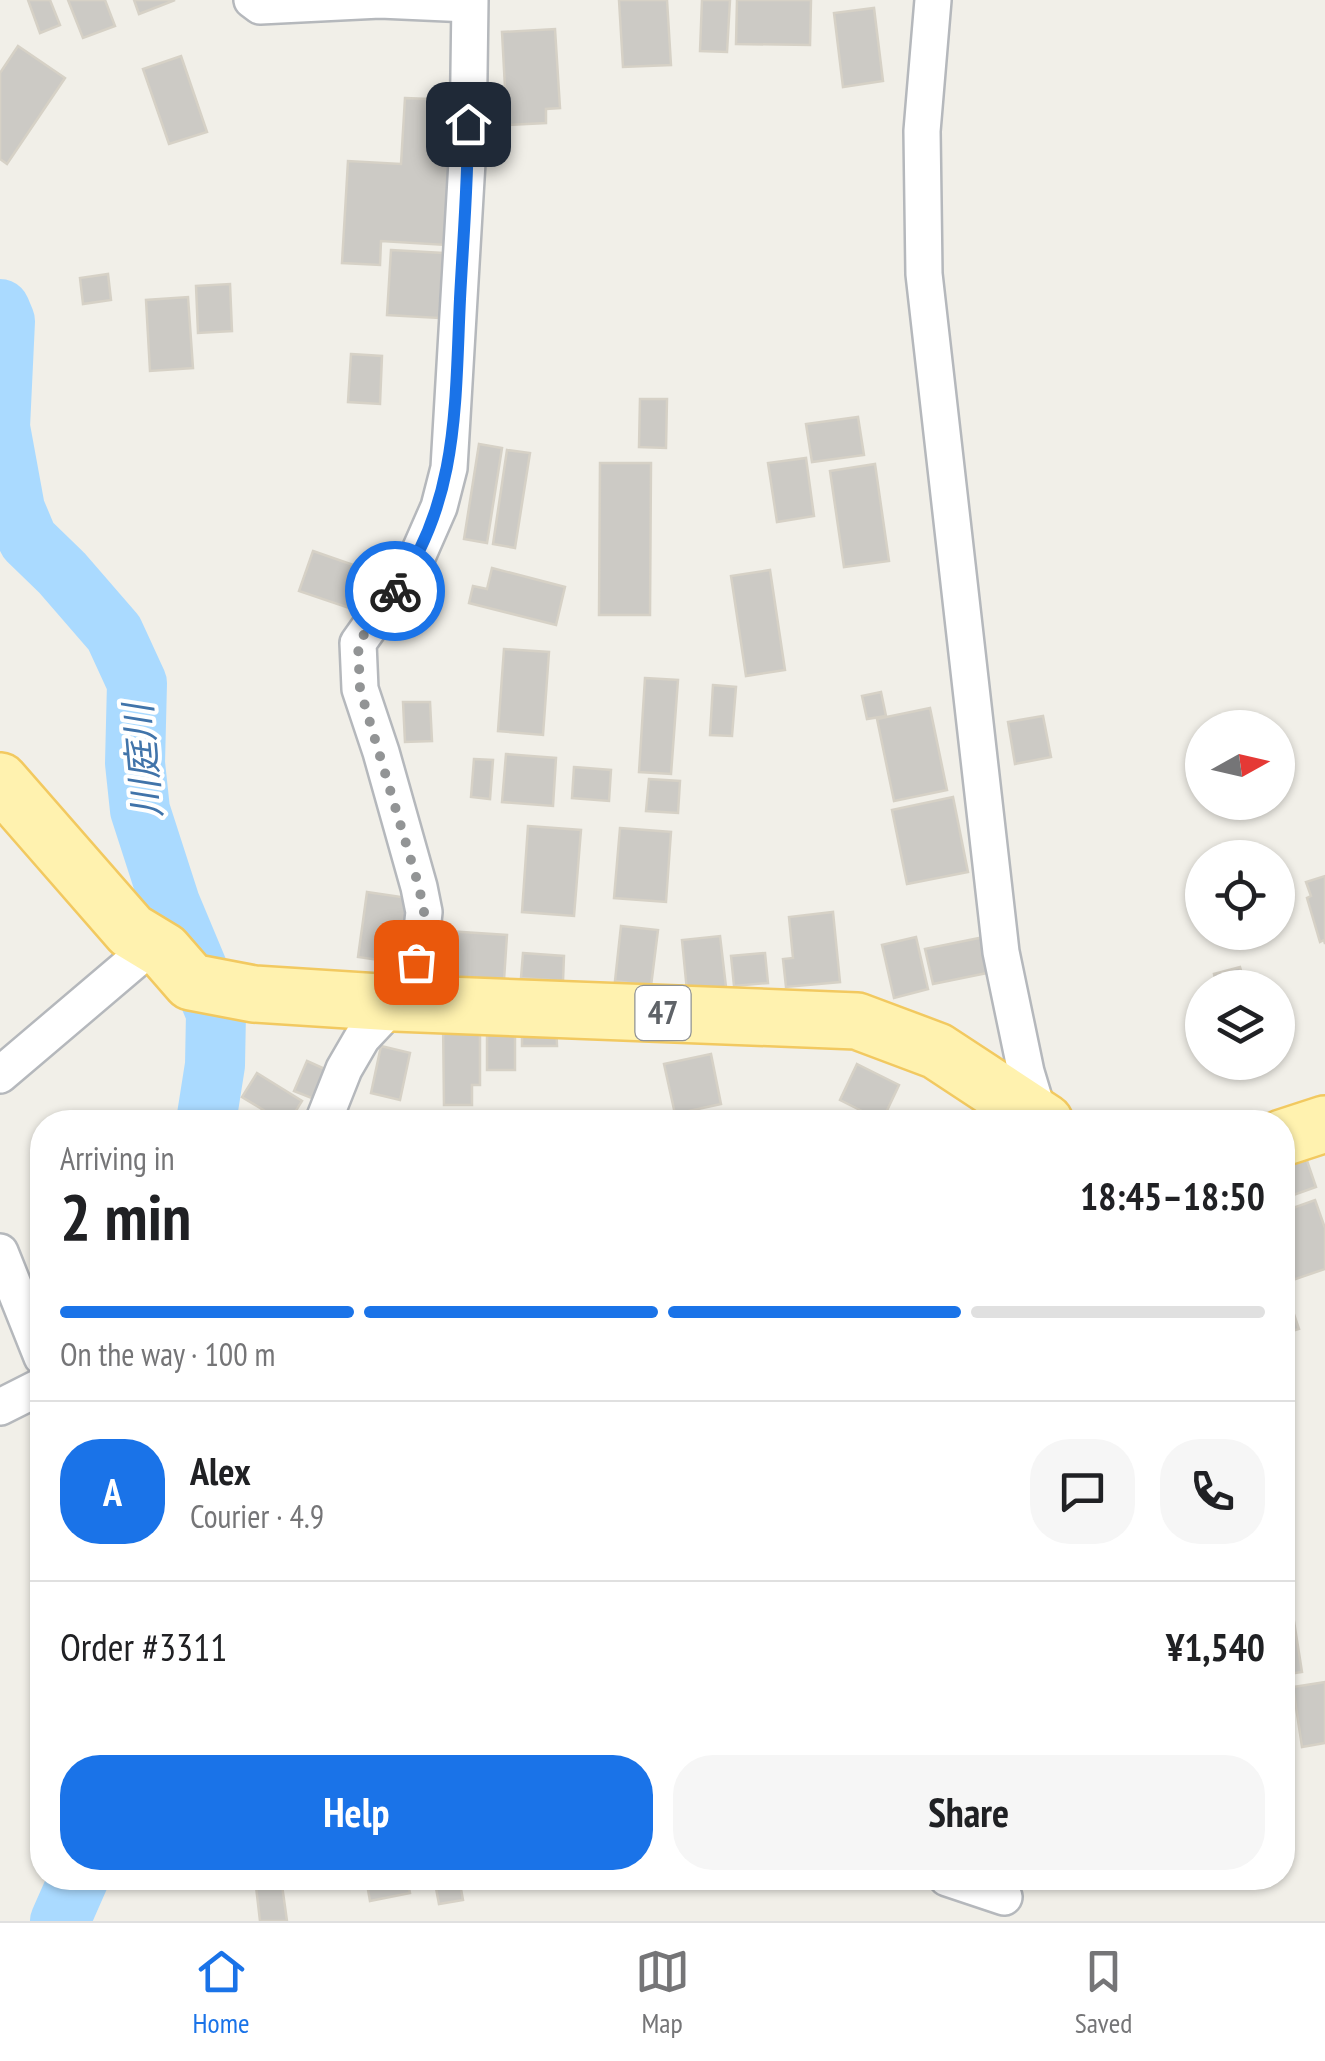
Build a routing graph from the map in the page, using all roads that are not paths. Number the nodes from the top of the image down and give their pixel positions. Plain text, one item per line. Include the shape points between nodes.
1 (252, 0) edge
2 (933, 0) edge
3 (470, 2) edge
4 (0, 781) edge
5 (158, 948) junction
6 (394, 1003) junction
7 (0, 1075) edge
8 (328, 1110) edge
9 (1024, 1110) edge
10 (1038, 1110) edge
11 (1325, 1124) edge
12 (1295, 1134) edge
13 (0, 1252) edge
14 (30, 1327) edge
15 (30, 1392) edge
16 (0, 1407) edge
17 (984, 1890) edge
18 (1009, 1898) edge

1 - 3 street via 260,6
2 - 10 street via 922,131 924,274 1001,952
3 - 6 street via 449,468 420,552 358,643 360,689 424,912 411,986
4 - 5 main road, 47 via 131,931
5 - 6 main road, 47 via 191,982 254,994
5 - 7 street
6 - 8 street via 362,1038
6 - 9 main road, 47 via 857,1020 936,1051
11 - 12 main road
13 - 14 street
15 - 16 street
17 - 18 street

